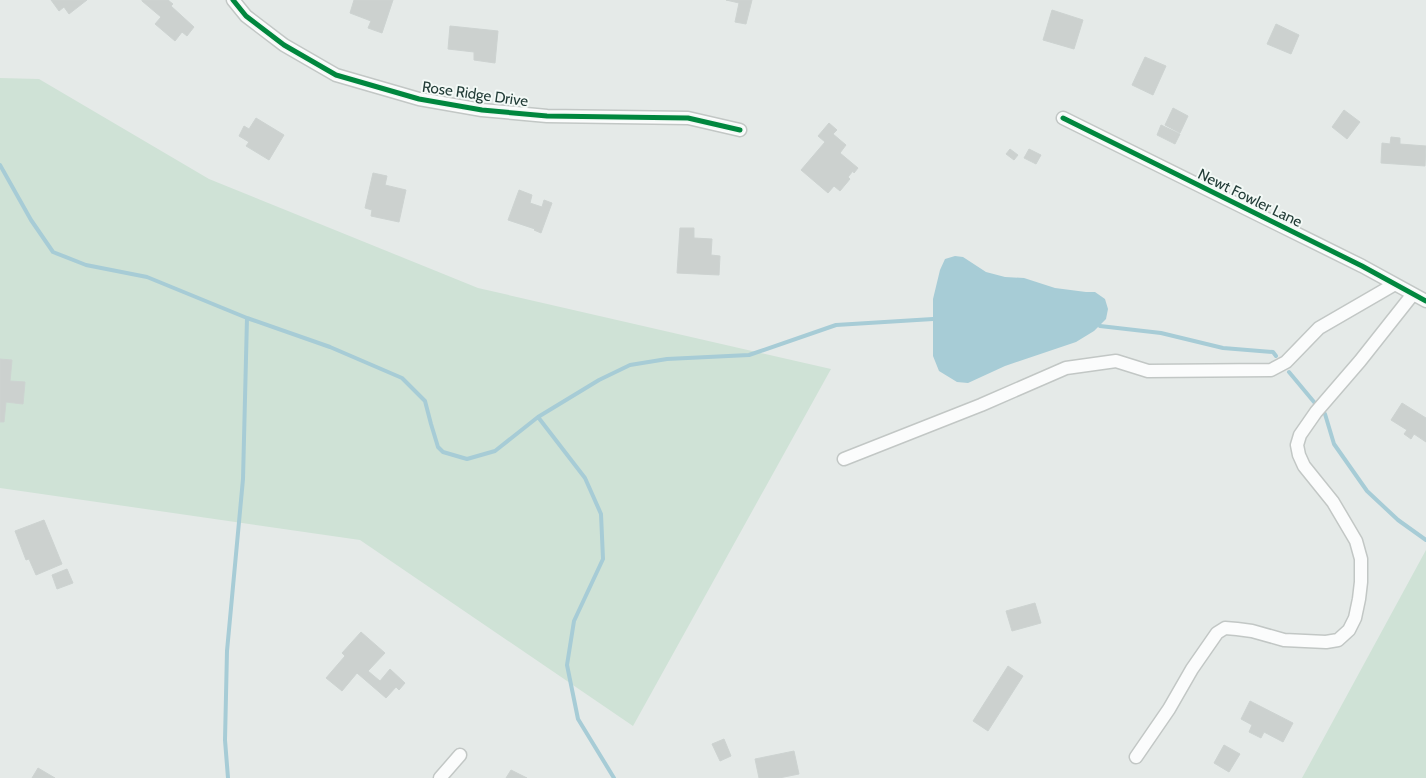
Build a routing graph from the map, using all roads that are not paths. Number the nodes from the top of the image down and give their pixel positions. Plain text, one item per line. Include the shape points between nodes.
1 (233, 0) edge
2 (1063, 118) dead end
3 (740, 130) dead end
4 (1394, 284) junction
5 (1413, 294) junction
6 (1426, 301) edge
7 (844, 460) dead end
8 (460, 755) dead end
9 (1136, 757) dead end
10 (440, 778) edge

1 - 3 street, Rose Ridge Drive via 246,16 284,45 336,75 419,100 547,116 688,118
2 - 4 street, Newt Fowler Lane
4 - 5 street, Newt Fowler Lane
4 - 7 street via 1319,328 1286,362 1271,370 1148,371 1116,361 1066,368
5 - 6 street, Newt Fowler Lane
5 - 9 street via 1316,412 1297,445 1304,466 1347,525 1361,559 1359,600 1349,630 1338,640 1326,642 1284,640 1225,628 1217,633 1196,663
8 - 10 street

